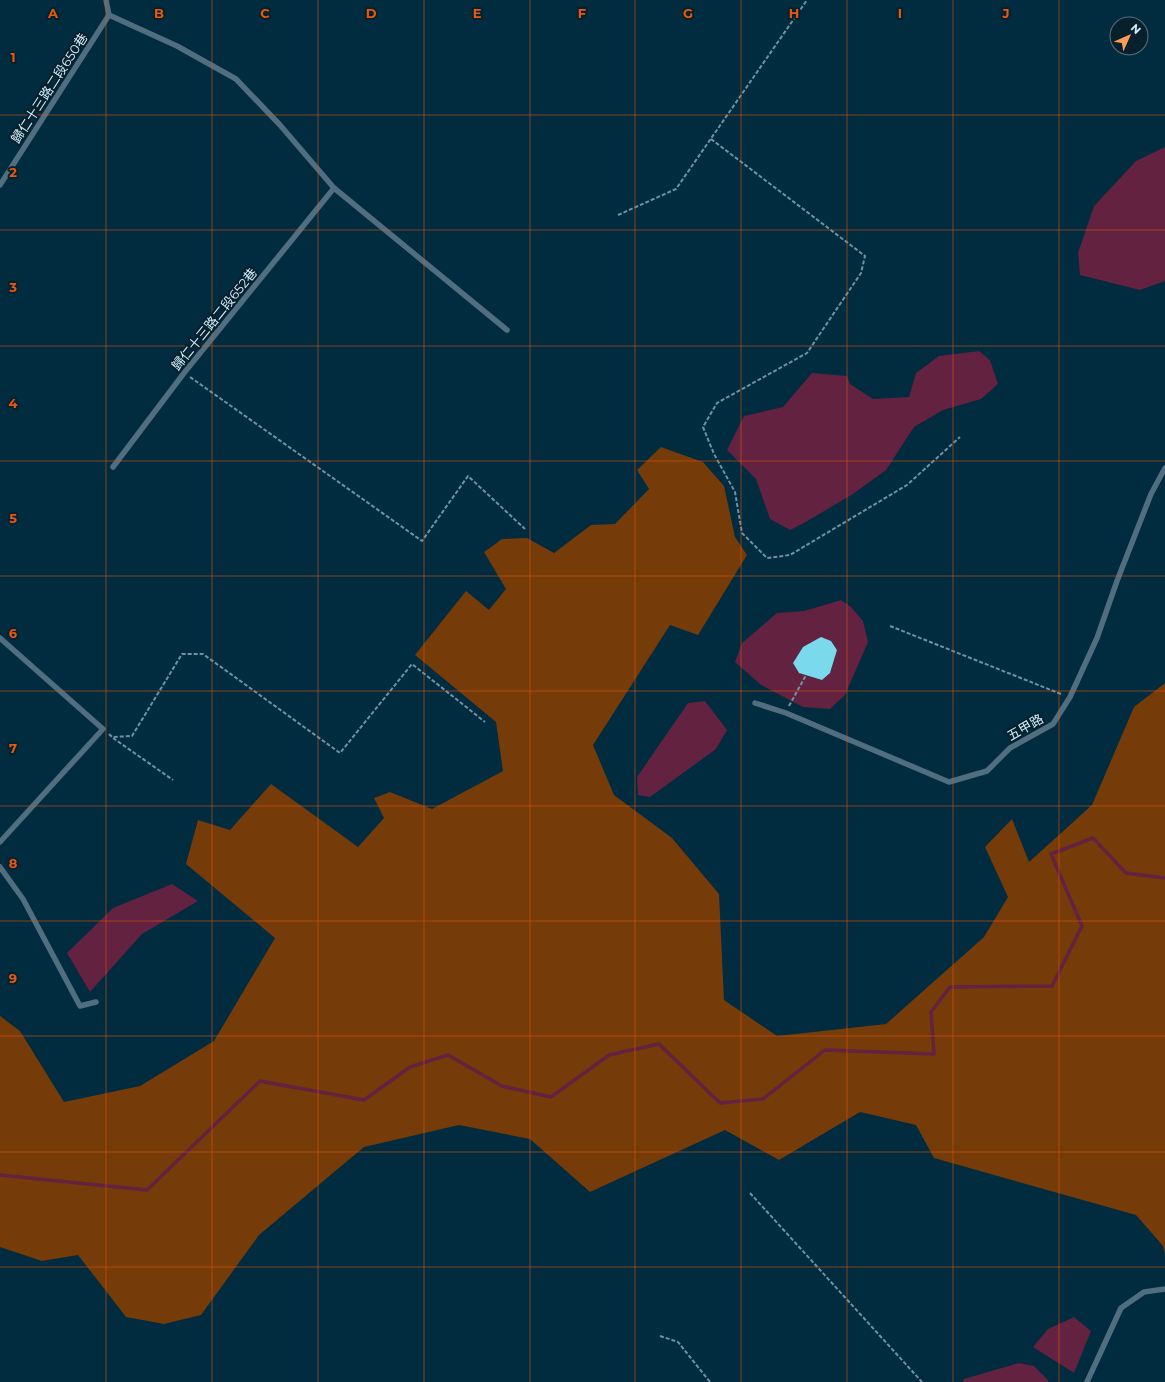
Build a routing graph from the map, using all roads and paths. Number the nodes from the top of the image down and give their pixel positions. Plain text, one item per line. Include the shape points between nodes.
1 (106, 0) edge
2 (807, 0) edge
3 (108, 15) junction
4 (711, 139) junction
5 (0, 185) edge
6 (334, 188) junction
7 (618, 215) dead end
8 (507, 330) dead end
9 (184, 373) junction
10 (960, 437) dead end
11 (113, 467) dead end
12 (1165, 468) edge
13 (525, 529) dead end
14 (890, 626) dead end
15 (0, 638) edge
16 (806, 675) dead end
17 (1070, 698) junction
18 (755, 703) dead end
19 (788, 708) dead end
20 (485, 722) dead end
21 (103, 729) junction
22 (112, 737) junction
23 (173, 780) dead end
24 (0, 842) edge
25 (0, 867) edge
26 (96, 1002) dead end
27 (750, 1193) dead end
28 (1165, 1289) edge
29 (660, 1336) dead end
30 (710, 1382) edge
31 (922, 1382) edge
32 (1087, 1382) edge

1 - 3 lane
2 - 4 path
3 - 5 lane, 歸仁十三路二段650巷
3 - 6 lane via 177,46 236,79
4 - 7 path via 676,189
4 - 10 path via 865,256 861,273 807,354 717,403 703,427 714,454 735,492 742,533 767,558 790,555 907,485
6 - 8 lane
6 - 9 lane, 歸仁十三路二段652巷
9 - 11 lane, 歸仁十三路二段652巷
9 - 13 path via 422,541 468,476
12 - 17 lane, 五甲路 via 1151,494 1097,638
14 - 17 path
15 - 21 lane
16 - 19 path
17 - 18 lane, 五甲路 via 1053,724 1010,748 987,771 949,782 786,713
20 - 22 path via 412,664 340,753 203,654 182,654 132,736
21 - 22 path
21 - 24 lane
22 - 23 path
25 - 26 lane via 23,899 80,1006
27 - 31 path
28 - 32 lane via 1144,1292 1121,1308
29 - 30 path via 678,1342

